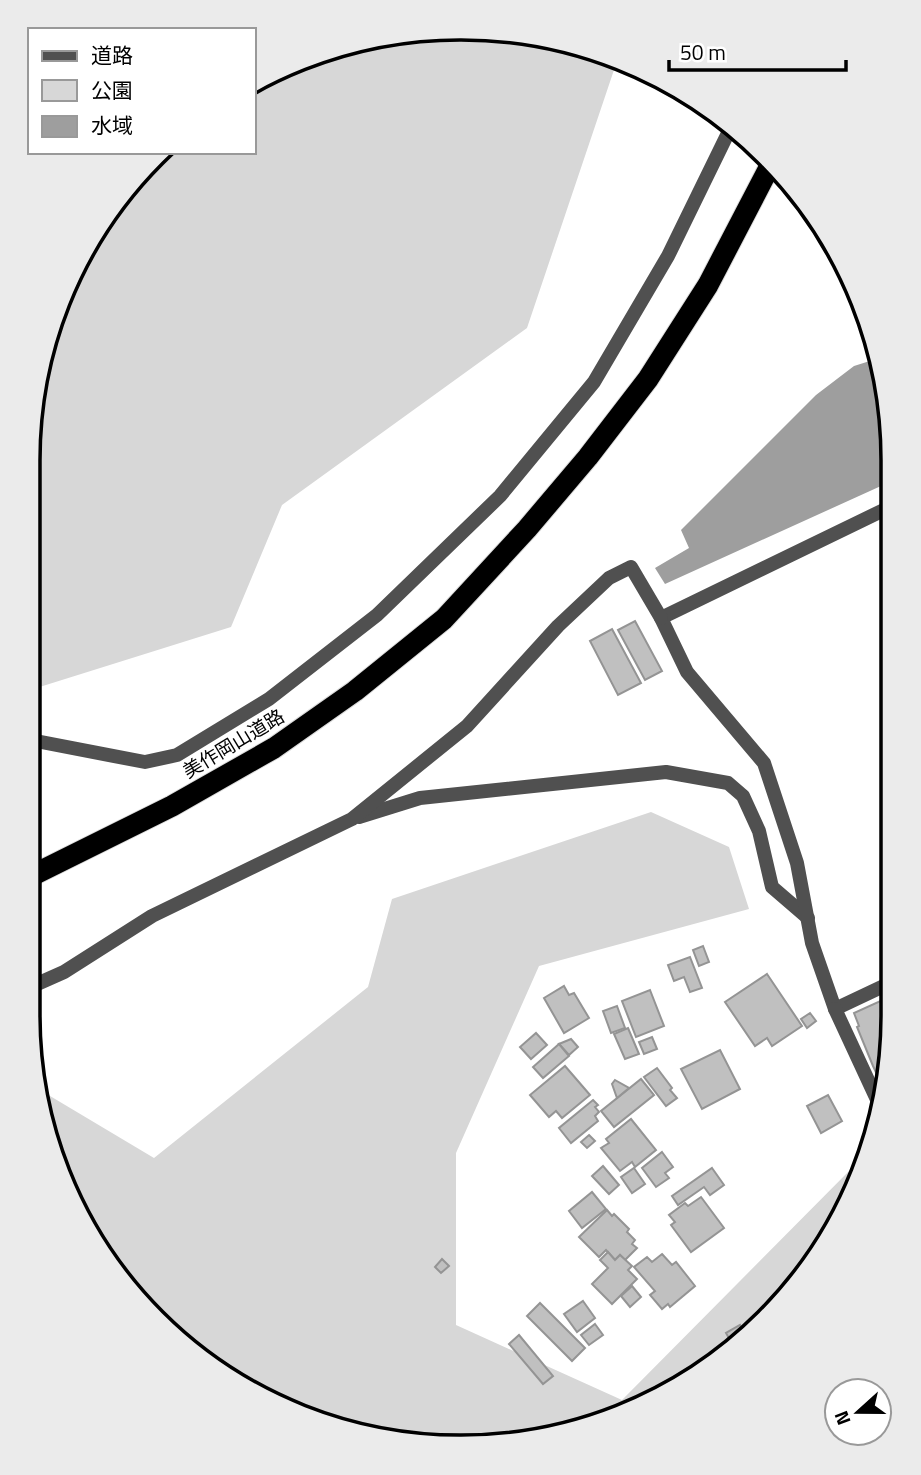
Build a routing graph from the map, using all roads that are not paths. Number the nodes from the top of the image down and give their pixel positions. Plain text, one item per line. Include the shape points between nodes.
1 (727, 136) edge
2 (767, 173) edge
3 (881, 511) edge
4 (661, 618) junction
5 (40, 742) edge
6 (352, 819) junction
7 (40, 872) edge
8 (807, 918) junction
9 (40, 983) edge
10 (881, 987) edge
11 (835, 1009) junction
12 (874, 1092) edge

1 - 5 street via 668,256 594,382 500,496 377,615 269,699 177,755 145,762
2 - 7 highway, 美作岡山道路 via 708,285 648,379 536,519 444,619 355,691 274,748 172,806
3 - 4 street
4 - 6 street via 631,567 609,578 558,626 467,726
4 - 8 street via 687,673 764,763 797,863
6 - 8 street via 420,798 666,772 728,783 743,796 759,831 772,887
6 - 9 street via 152,916
8 - 11 street
10 - 11 street
11 - 12 street

